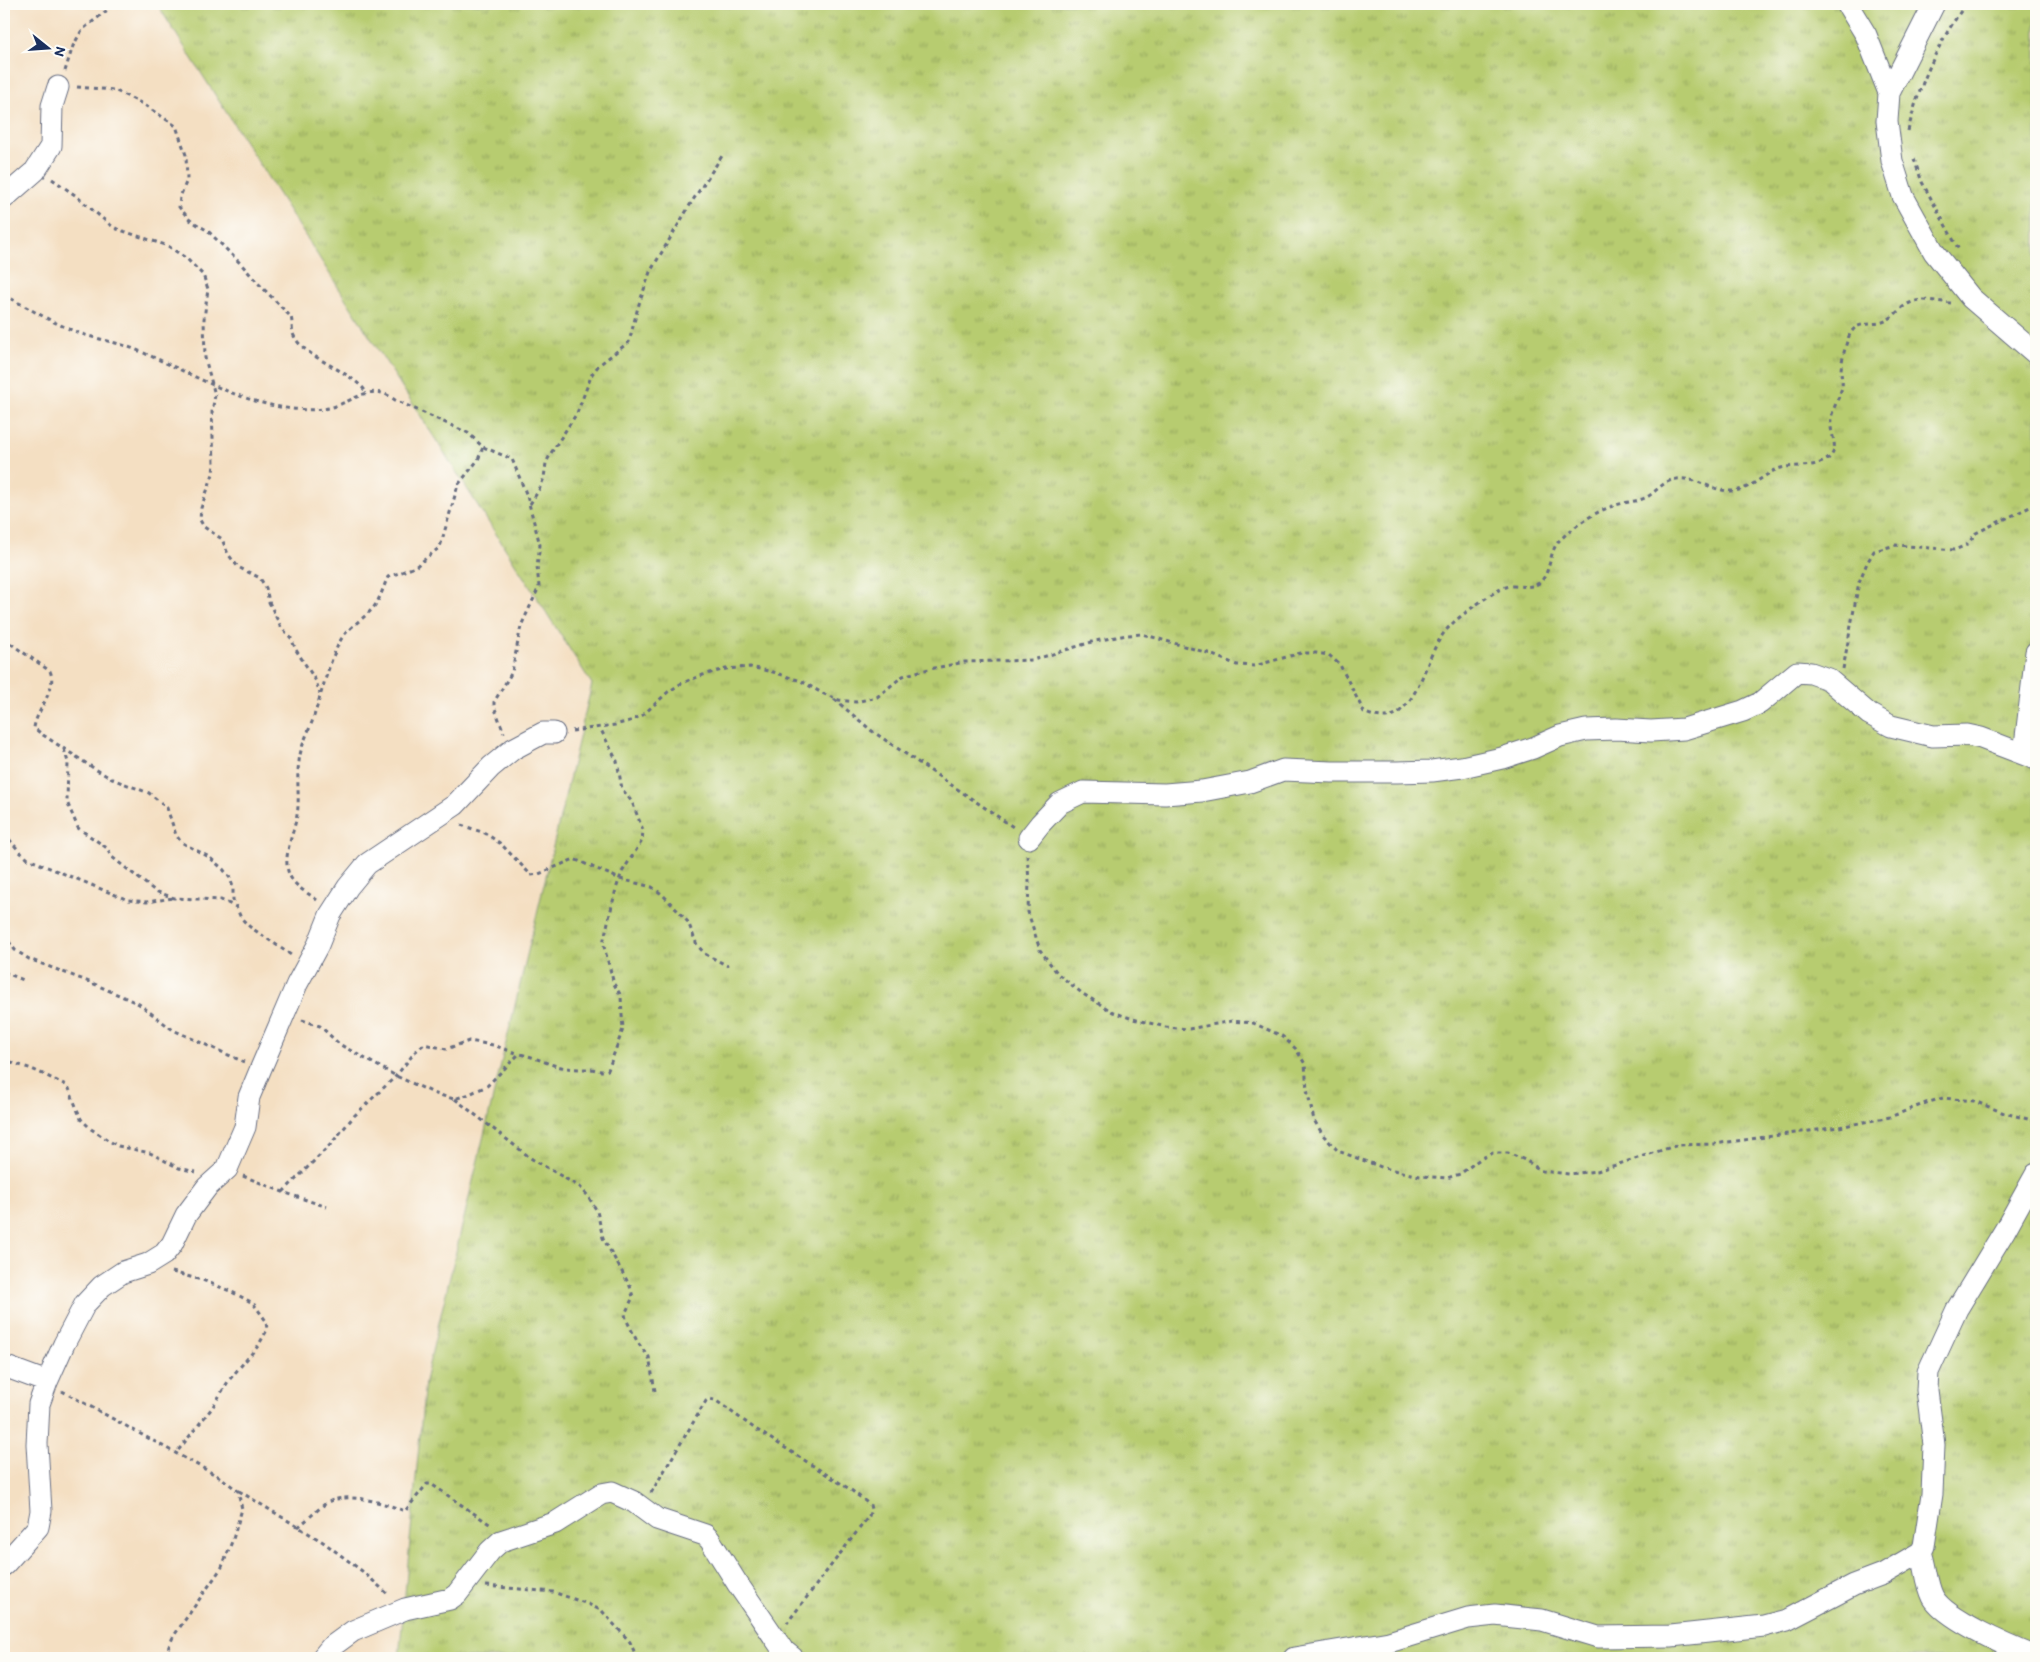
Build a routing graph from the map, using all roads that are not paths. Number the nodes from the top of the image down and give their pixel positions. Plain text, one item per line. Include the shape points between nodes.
1 (1847, 4) edge
2 (1934, 4) edge
3 (58, 87) road end
4 (1889, 93) junction
5 (4, 198) edge
6 (2036, 354) edge
7 (2036, 652) edge
8 (554, 734) road end
9 (2030, 757) edge
10 (1029, 838) road end
11 (2036, 1174) edge
12 (4, 1366) edge
13 (47, 1382) junction
14 (1921, 1552) junction
15 (4, 1565) edge
16 (2036, 1657) edge
17 (322, 1658) edge
18 (793, 1658) edge
19 (1294, 1658) edge

1 - 4 street via 1866,35
2 - 4 street
3 - 5 street via 52,106 51,146 35,171
4 - 6 street via 1887,121 1892,161 1903,196 1934,252 1971,298
7 - 9 street
8 - 13 street via 543,734 513,748 455,805 367,864 348,887 330,915 281,1020 249,1097 245,1127 227,1169 207,1187 186,1215 164,1254 148,1264 123,1272 102,1286 85,1304
9 - 10 street via 1981,738 1933,736 1891,726 1869,714 1828,679 1797,672 1760,703 1684,729 1586,730 1560,736 1502,758 1462,767 1397,772 1283,770 1250,782 1202,791 1165,794 1083,792 1060,803
11 - 14 street via 1957,1310 1928,1372 1934,1445 1932,1494
12 - 13 street
13 - 15 street via 40,1404 37,1444 41,1511 38,1527
14 - 16 street via 1933,1597 1942,1608 1992,1639
14 - 19 street via 1795,1616 1764,1626 1671,1636 1598,1637 1542,1620 1495,1615 1468,1618 1389,1642
17 - 18 street via 353,1630 405,1609 450,1599 501,1541 555,1522 608,1492 624,1496 657,1519 705,1535 783,1650

